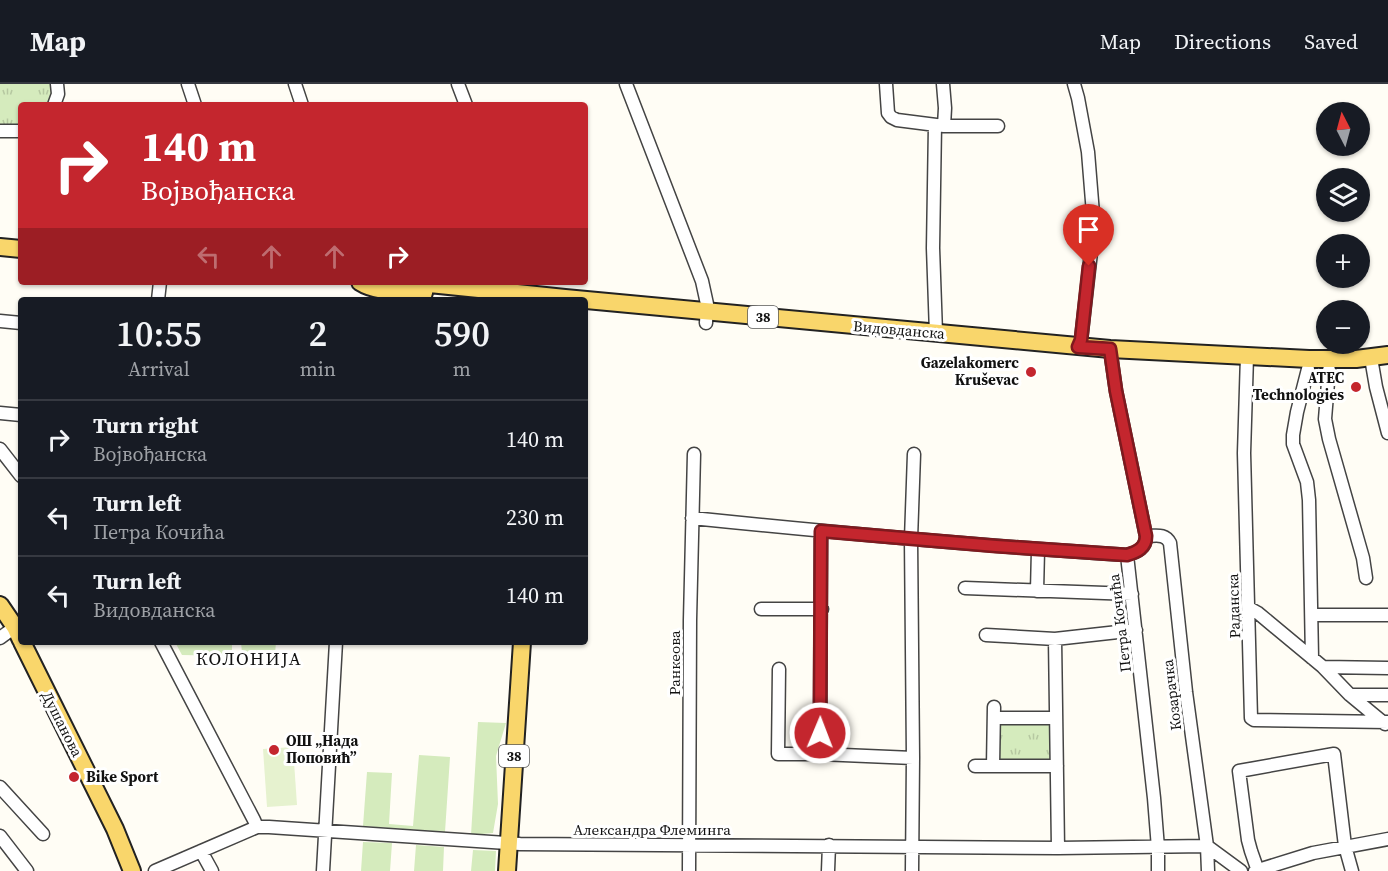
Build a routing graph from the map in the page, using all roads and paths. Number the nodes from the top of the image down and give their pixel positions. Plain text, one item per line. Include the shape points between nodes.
1 (57, 84) edge
2 (188, 84) edge
3 (295, 84) edge
4 (458, 84) edge
5 (626, 84) edge
6 (886, 84) edge
7 (944, 84) edge
8 (1074, 84) edge
9 (55, 102) edge
10 (194, 102) edge
11 (301, 102) edge
12 (465, 102) edge
13 (939, 126) junction
14 (998, 126) dead end
15 (0, 131) edge
16 (18, 131) edge
17 (0, 247) edge
18 (18, 249) edge
19 (365, 285) edge
20 (436, 285) edge
21 (458, 297) edge
22 (538, 297) edge
23 (588, 303) edge
24 (588, 310) edge
25 (707, 317) junction
26 (0, 321) edge
27 (18, 323) edge
28 (925, 336) junction
29 (1078, 347) junction
30 (1111, 355) junction
31 (1382, 361) edge
32 (1246, 362) junction
33 (1308, 369) junction
34 (1329, 370) junction
35 (0, 413) edge
36 (18, 415) edge
37 (1388, 433) edge
38 (0, 449) edge
39 (693, 454) dead end
40 (914, 454) dead end
41 (18, 472) edge
42 (692, 518) junction
43 (821, 531) junction
44 (1146, 536) junction
45 (911, 539) junction
46 (1038, 550) junction
47 (1127, 555) junction
48 (1366, 578) dead end
49 (964, 588) dead end
50 (1037, 591) junction
51 (1131, 594) junction
52 (0, 605) edge
53 (1249, 608) junction
54 (761, 609) dead end
55 (822, 609) junction
56 (1312, 615) junction
57 (1388, 615) edge
58 (1136, 630) junction
59 (18, 634) edge
60 (986, 635) dead end
61 (18, 637) edge
62 (0, 638) edge
63 (1055, 639) junction
64 (24, 645) edge
65 (163, 645) edge
66 (336, 645) edge
67 (522, 645) edge
68 (533, 645) edge
69 (1312, 658) junction
70 (1323, 667) junction
71 (1388, 668) edge
72 (779, 669) dead end
73 (1350, 695) junction
74 (1388, 695) edge
75 (1056, 718) junction
76 (1386, 723) edge
77 (820, 754) junction
78 (913, 758) junction
79 (975, 766) dead end
80 (993, 766) junction
81 (1057, 766) junction
82 (0, 787) edge
83 (257, 828) junction
84 (325, 832) junction
85 (43, 834) dead end
86 (0, 836) edge
87 (1388, 839) edge
88 (514, 844) junction
89 (689, 845) junction
90 (829, 845) junction
91 (912, 846) junction
92 (1207, 846) junction
93 (1345, 846) junction
94 (1058, 848) junction
95 (1158, 848) junction
96 (201, 851) junction
97 (27, 871) edge
98 (132, 871) edge
99 (155, 871) edge
100 (212, 871) edge
101 (323, 871) edge
102 (507, 871) edge
103 (518, 871) edge
104 (688, 871) edge
105 (828, 871) edge
106 (912, 871) edge
107 (1158, 871) edge
108 (1208, 871) edge
109 (1241, 871) edge
110 (1257, 871) edge
111 (1352, 871) edge

1 - 9 street
2 - 10 street
3 - 11 street
4 - 12 street
5 - 25 street via 702,281
6 - 13 street via 891,117
7 - 13 street via 945,108
8 - 29 street via 1088,152 1094,226
13 - 14 street
13 - 28 street
15 - 16 street
17 - 18 main road
19 - 21 main road
20 - 22 main road, Видовданска
23 - 25 main road, Видовданска / 38
24 - 25 main road, Видовданска / 38
25 - 28 main road, Видовданска / 38
26 - 27 street
28 - 29 main road, Видовданска / 38
28 - 30 main road, Видовданска / 38
29 - 30 main road, Видовданска / 38
30 - 32 main road, Видовданска / 38
30 - 44 street
31 - 32 main road, Видовданска / 38
31 - 34 main road, Видовданска / 38
31 - 37 street via 1376,387
32 - 33 main road, Видовданска / 38
32 - 53 street, Раданска via 1244,453
33 - 34 main road, Видовданска / 38
33 - 56 street via 1293,444 1307,482 1309,500
34 - 48 street via 1325,418
35 - 36 street
38 - 41 street
39 - 42 street, Ранкеова
40 - 45 street
42 - 43 street
42 - 89 street, Ранкеова
43 - 45 street
43 - 55 street
44 - 47 street, Петра Кочића via 1143,547
44 - 92 street, Козарачка via 1167,537 1170,543
45 - 46 street
45 - 78 street
46 - 47 street
46 - 50 street
47 - 51 street, Петра Кочића
49 - 50 street
50 - 51 street
51 - 58 street, Петра Кочића
52 - 59 main road, Душанова
53 - 69 street
53 - 76 street, Раданска via 1250,715 1254,720
54 - 55 street
55 - 77 street
56 - 57 street
56 - 69 street
58 - 63 street
58 - 95 street, Петра Кочића
60 - 63 street
61 - 62 street
63 - 75 street
64 - 98 main road, Душанова
65 - 83 street
66 - 84 street
67 - 88 main road, 38
68 - 88 main road, 38
69 - 70 street
70 - 71 street
70 - 73 street
72 - 77 street via 778,754
73 - 74 street
73 - 76 street
75 - 80 street via 994,712
75 - 81 street
77 - 78 street
78 - 91 street
79 - 80 street
80 - 81 street
81 - 94 street
82 - 85 street
83 - 84 street, Александра Флеминга
83 - 96 street, Александра Флеминга
84 - 88 street, Александра Флеминга
84 - 101 street
86 - 97 street
87 - 93 street
88 - 89 street, Александра Флеминга
88 - 102 main road, 38
88 - 103 main road, 38
89 - 90 street, Александра Флеминга
89 - 104 street, Ранкеова
90 - 91 street, Александра Флеминга
90 - 105 street
91 - 94 street, Александра Флеминга
91 - 106 street
92 - 95 street, Александра Флеминга
92 - 108 street, Козарачка
92 - 109 street
93 - 110 street
93 - 110 street via 1334,754 1239,771 1248,840
93 - 111 street
94 - 95 street, Александра Флеминга
95 - 107 street, Петра Кочића
96 - 99 street, Александра Флеминга
96 - 100 street

